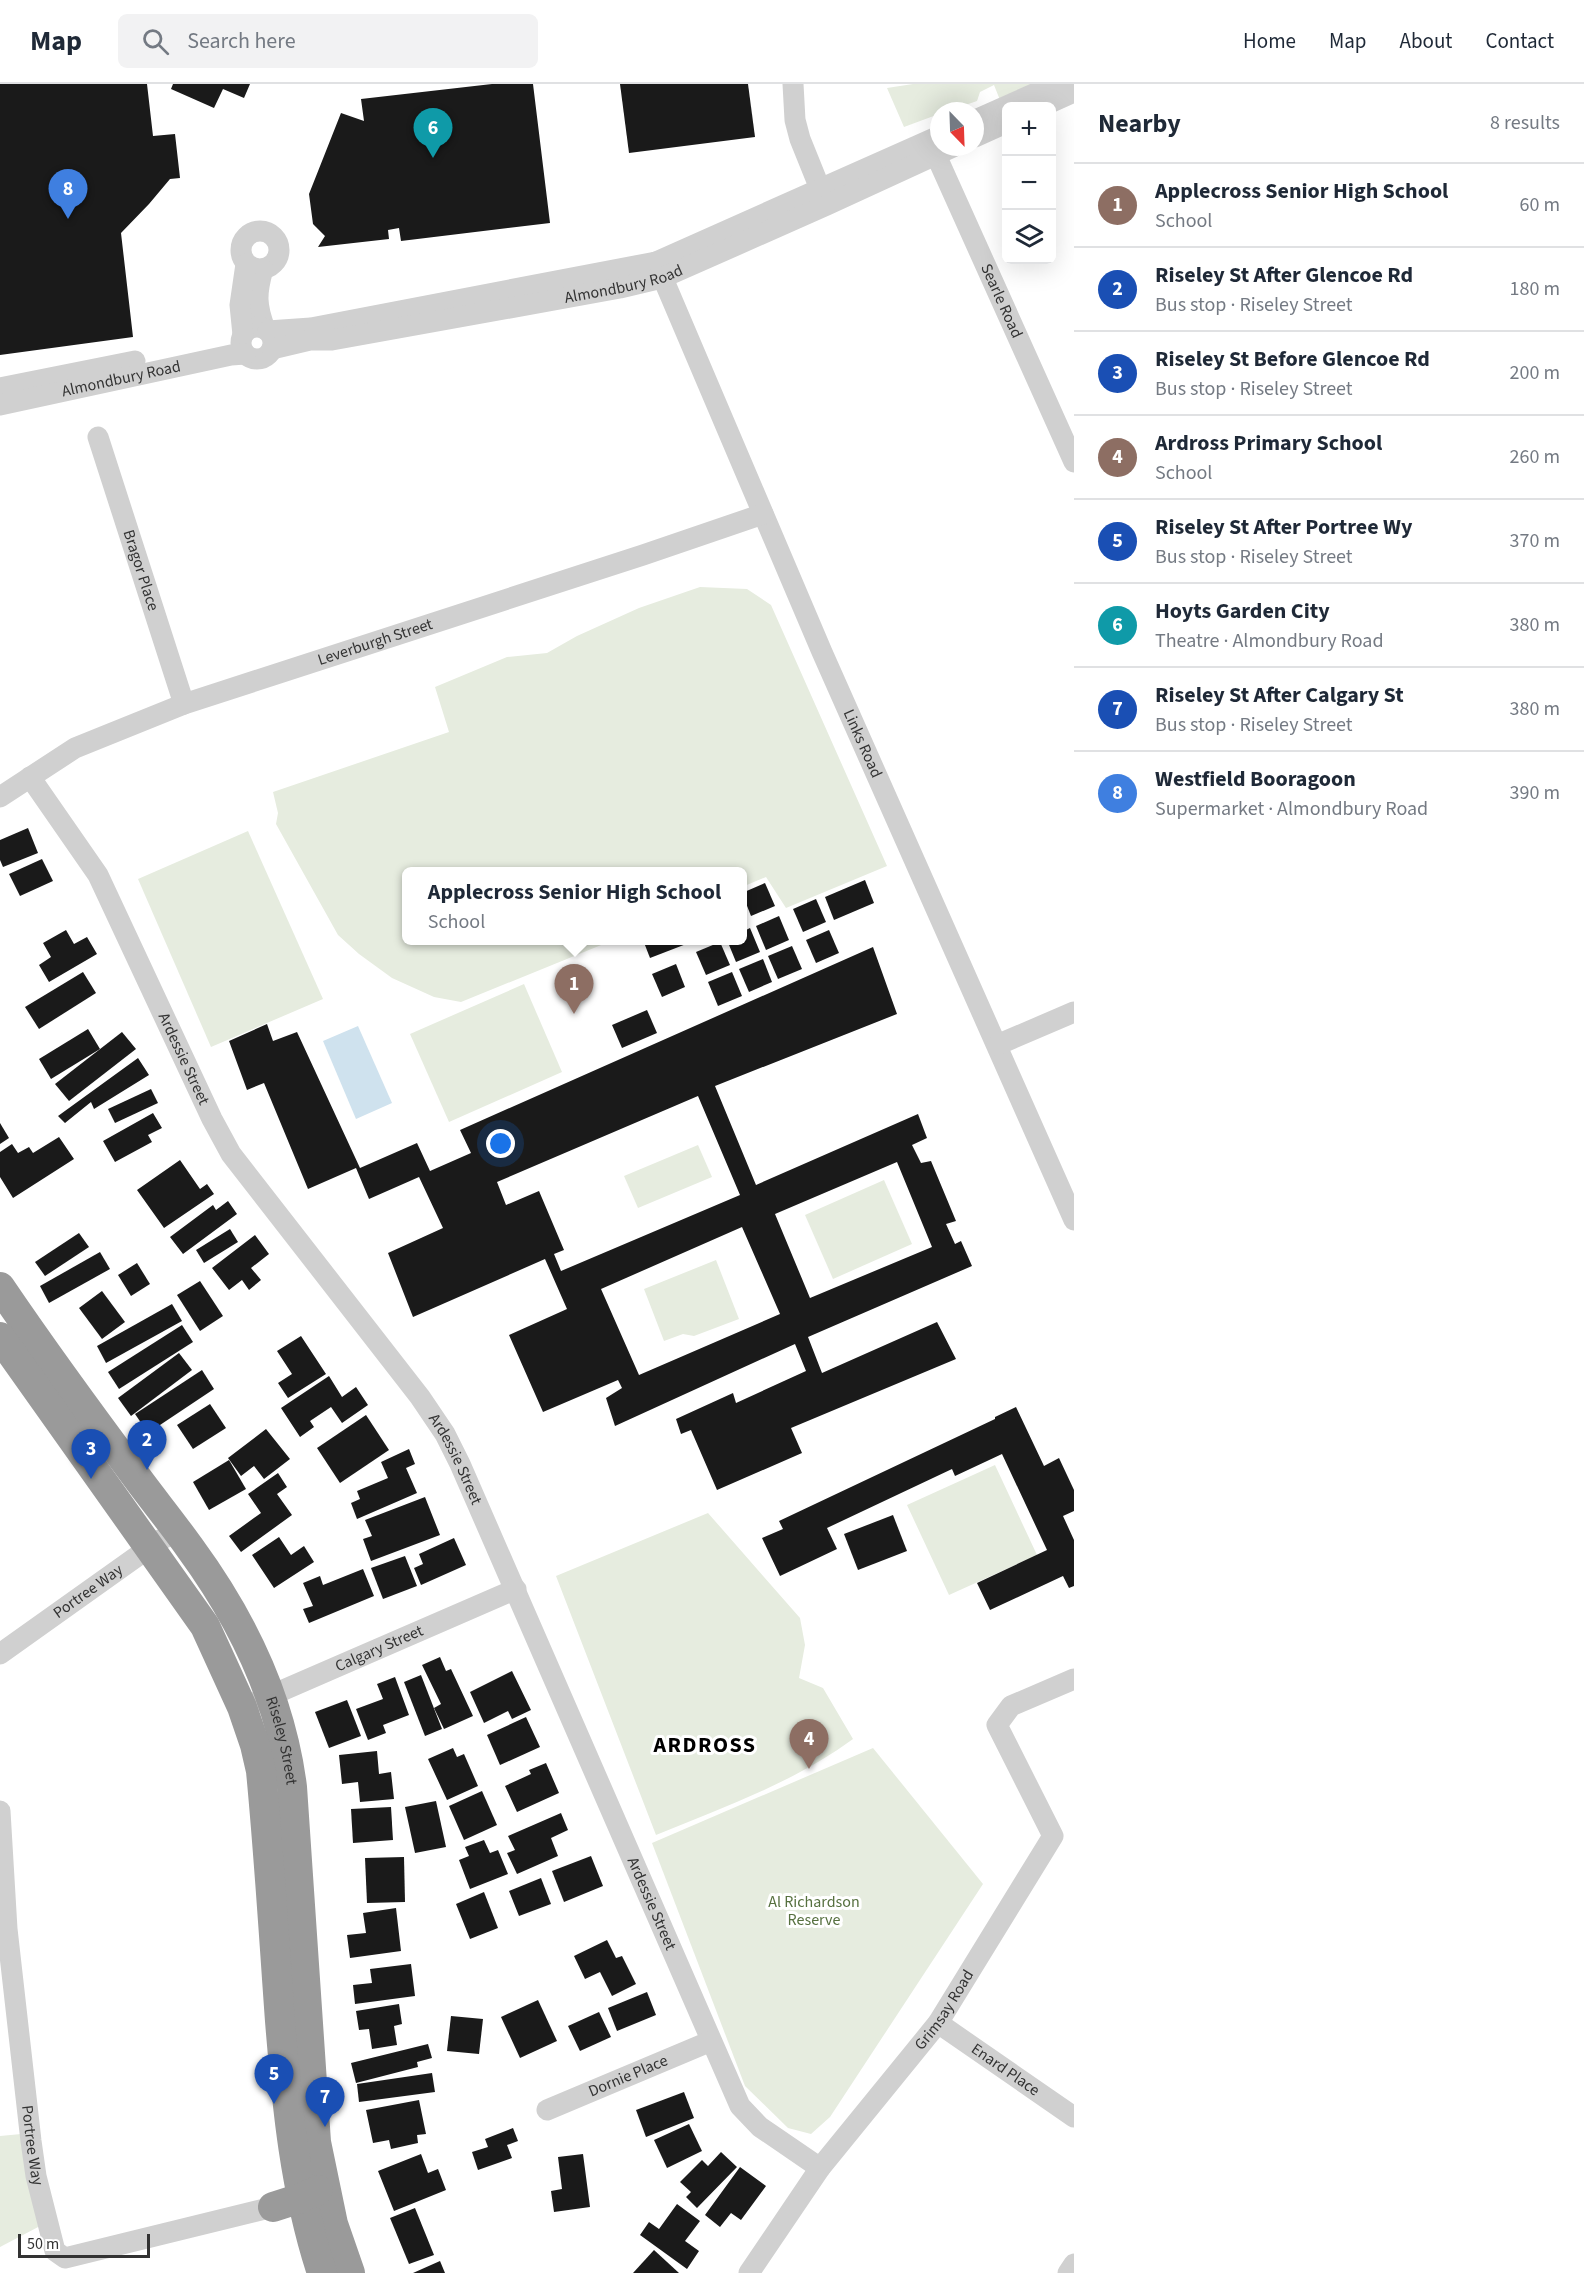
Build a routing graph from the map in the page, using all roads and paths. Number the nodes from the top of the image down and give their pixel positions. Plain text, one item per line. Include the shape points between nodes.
1 (793, 84) edge
2 (1056, 84) edge
3 (1074, 92) edge
4 (1052, 102) edge
5 (984, 116) edge
6 (1002, 125) edge
7 (984, 133) edge
8 (930, 150) edge
9 (945, 156) edge
10 (824, 198) junction
11 (659, 270) junction
12 (269, 336) junction
13 (243, 343) junction
14 (0, 388) edge
15 (0, 405) edge
16 (98, 436) dead end
17 (1074, 462) edge
18 (763, 514) junction
19 (184, 704) junction
20 (30, 777) junction
21 (0, 797) edge
22 (1074, 1012) edge
23 (997, 1045) junction
24 (1074, 1220) edge
25 (0, 1287) edge
26 (6, 1326) edge
27 (178, 1532) junction
28 (151, 1546) junction
29 (516, 1589) junction
30 (0, 1654) edge
31 (1074, 1679) edge
32 (271, 1696) junction
33 (242, 1707) junction
34 (0, 1811) edge
35 (938, 2023) junction
36 (711, 2041) junction
37 (547, 2110) dead end
38 (1074, 2116) edge
39 (820, 2168) junction
40 (300, 2197) junction
41 (1074, 2264) edge
42 (322, 2273) edge
43 (350, 2273) edge
44 (749, 2273) edge
45 (1068, 2273) edge

1 - 10 street via 800,139
2 - 5 street
3 - 4 street
6 - 7 street
8 - 10 street, Almondbury Road
9 - 17 street, Searle Road
10 - 11 street, Almondbury Road
11 - 12 street, Almondbury Road via 620,288 332,340
11 - 18 street, Links Road
12 - 13 street via 251,328
12 - 13 street via 268,355 258,360 251,358
12 - 13 street via 257,301 255,267 240,305
13 - 14 street, Almondbury Road
13 - 15 street, Almondbury Road via 231,355
16 - 19 street, Bragor Place
18 - 19 street, Leverburgh Street
18 - 23 street, Links Road
19 - 20 street, Leverburgh Street via 75,748
20 - 21 street, Leverburgh Street
20 - 29 street, Ardessie Street via 98,875 231,1154 433,1415 460,1464
22 - 23 street
23 - 24 street, Links Road
25 - 26 highway, Riseley Street
26 - 27 highway, Riseley Street
26 - 28 highway, Riseley Street
27 - 28 street, Portree Way
27 - 32 highway, Riseley Street via 229,1606
28 - 30 street, Portree Way
28 - 33 highway, Riseley Street via 205,1626
29 - 32 street, Calgary Street
29 - 36 street, Ardessie Street
31 - 35 street, Grimsay Road via 1011,1706 997,1725 1053,1836
32 - 33 street, Calgary Street
32 - 40 highway, Riseley Street via 289,1759 292,1787 316,2142
33 - 40 highway, Riseley Street via 261,1771 286,2094
34 - 40 street, Portree Way via 7,1929 31,2141 55,2251 65,2258
35 - 38 street, Enard Place
35 - 39 street, Grimsay Road
36 - 37 street, Dornie Place
36 - 39 street, Ardessie Street via 740,2106 769,2133
39 - 44 street, Grimsay Road
40 - 42 highway, Riseley Street
40 - 43 highway, Riseley Street via 333,2224
41 - 45 street

